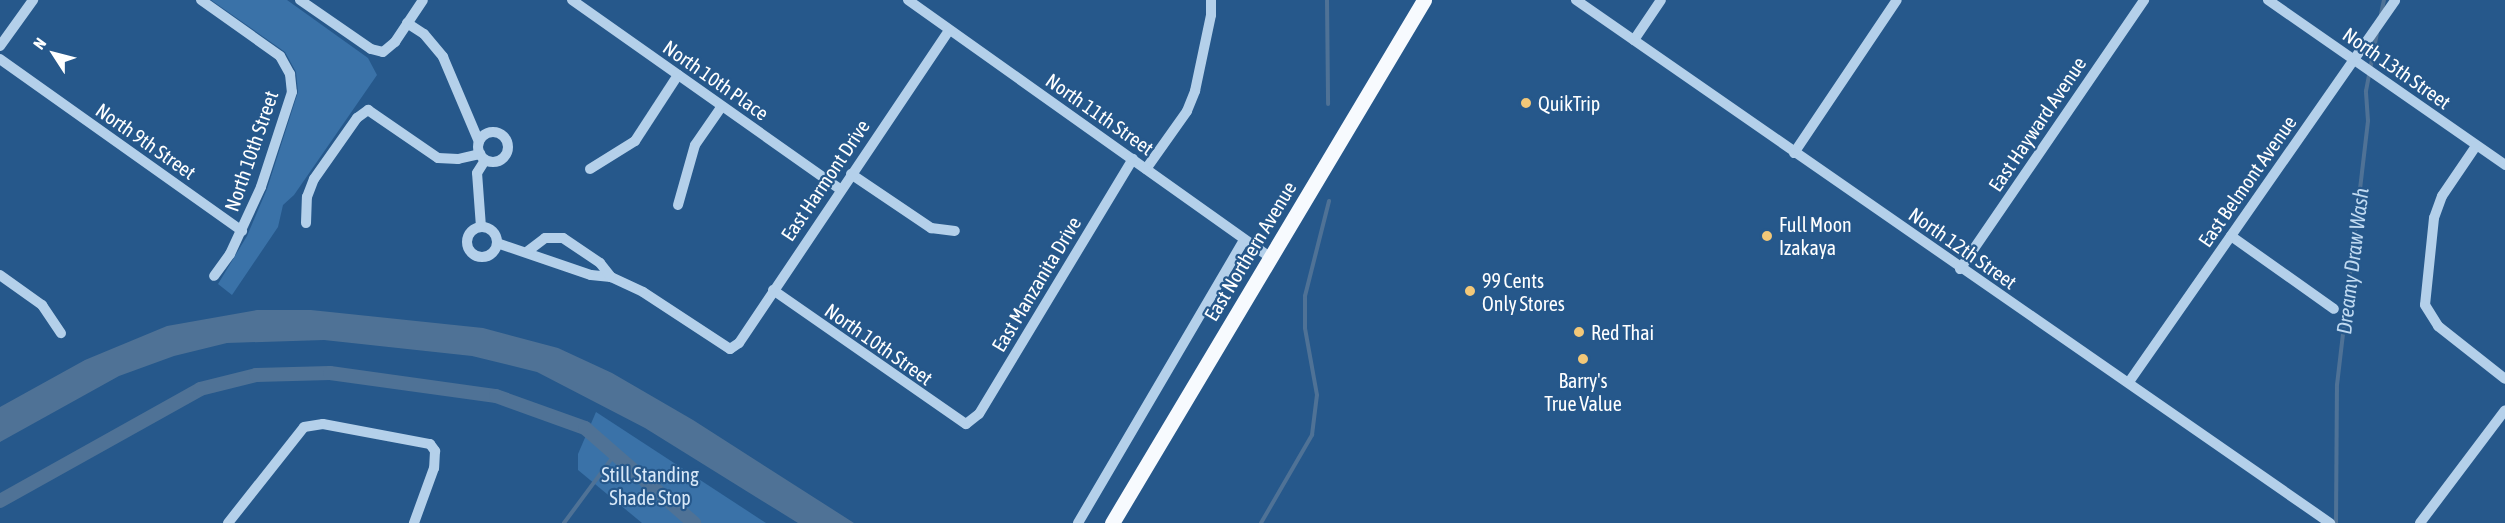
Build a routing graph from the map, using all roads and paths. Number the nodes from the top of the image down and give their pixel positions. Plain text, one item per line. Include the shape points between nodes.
1 (33, 0) edge
2 (201, 0) edge
3 (300, 0) edge
4 (423, 0) edge
5 (572, 0) edge
6 (1211, 0) edge
7 (1424, 0) edge
8 (1576, 0) edge
9 (1661, 0) edge
10 (1897, 0) edge
11 (2144, 0) edge
12 (2268, 0) edge
13 (2395, 0) edge
14 (911, 1) edge
15 (407, 23) junction
16 (949, 30) junction
17 (1634, 40) junction
18 (0, 46) edge
19 (0, 59) edge
20 (2352, 59) junction
21 (678, 75) junction
22 (722, 106) junction
23 (479, 142) junction
24 (2476, 146) junction
25 (1794, 153) junction
26 (483, 157) junction
27 (1133, 159) junction
28 (2505, 165) edge
29 (1146, 168) junction
30 (590, 169) dead end
31 (851, 174) junction
32 (840, 189) junction
33 (678, 205) dead end
34 (306, 223) dead end
35 (481, 226) junction
36 (242, 231) junction
37 (955, 231) dead end
38 (2231, 236) junction
39 (1244, 240) junction
40 (497, 243) junction
41 (528, 251) junction
42 (1270, 257) junction
43 (1960, 269) junction
44 (0, 275) edge
45 (214, 276) dead end
46 (611, 277) junction
47 (773, 290) junction
48 (2334, 309) dead end
49 (61, 333) dead end
50 (2505, 379) edge
51 (2129, 382) junction
52 (2505, 410) edge
53 (966, 424) joint
54 (228, 523) edge
55 (414, 523) edge
56 (1078, 523) edge
57 (1112, 523) edge
58 (2330, 523) edge
59 (2420, 523) edge

1 - 18 street
2 - 36 street, North 10th Street via 280,56 290,74 289,100 261,187
3 - 15 street via 371,49 383,52
4 - 15 street
5 - 21 street, North 10th Place
6 - 29 street via 1195,91 1187,111
7 - 42 main road, East Northern Avenue
8 - 17 street, North 12th Street
9 - 17 street
10 - 25 street
11 - 43 street, East Hayward Avenue
12 - 20 street, North 13th Street
13 - 20 street, East Belmont Avenue
14 - 16 street, North 11th Street
15 - 23 street via 424,34 443,57
16 - 27 street, North 11th Street
16 - 31 street, East Harmont Drive
17 - 25 street, North 12th Street
19 - 36 street, North 9th Street
20 - 24 street, North 13th Street
20 - 38 street, East Belmont Avenue
21 - 22 street, North 10th Place
21 - 30 street via 635,141
22 - 32 street, North 10th Place
22 - 33 street via 695,145
23 - 26 street
23 - 26 street via 490,132 500,133 507,141 505,157 497,162
24 - 28 street, North 13th Street
24 - 50 street via 2442,196 2433,218 2424,291 2426,320
25 - 43 street, North 12th Street
26 - 34 street via 438,158 368,110 357,118 314,179 307,197
26 - 35 street via 477,173
27 - 29 street, North 11th Street
27 - 53 street, East Manzanita Drive via 979,414
29 - 39 street, North 11th Street
31 - 32 street, East Harmont Drive
31 - 37 street via 931,228
32 - 47 street, East Harmont Drive
35 - 40 street via 493,231
35 - 40 street via 469,233 469,250 486,256
36 - 45 street, North 10th Street
38 - 48 street
38 - 51 street, East Belmont Avenue
39 - 42 street, North 11th Street
39 - 56 street, East Northern Avenue
40 - 41 street
41 - 46 street via 591,275
41 - 46 street via 545,238 563,238 600,263
42 - 57 main road, East Northern Avenue
43 - 51 street, North 12th Street
44 - 49 street via 42,305
46 - 47 street, East Harmont Drive via 643,292 730,349 739,343
47 - 53 street, North 10th Street
51 - 58 street, North 12th Street
52 - 59 street
54 - 55 street via 304,427 323,424 420,440 435,451 434,468

